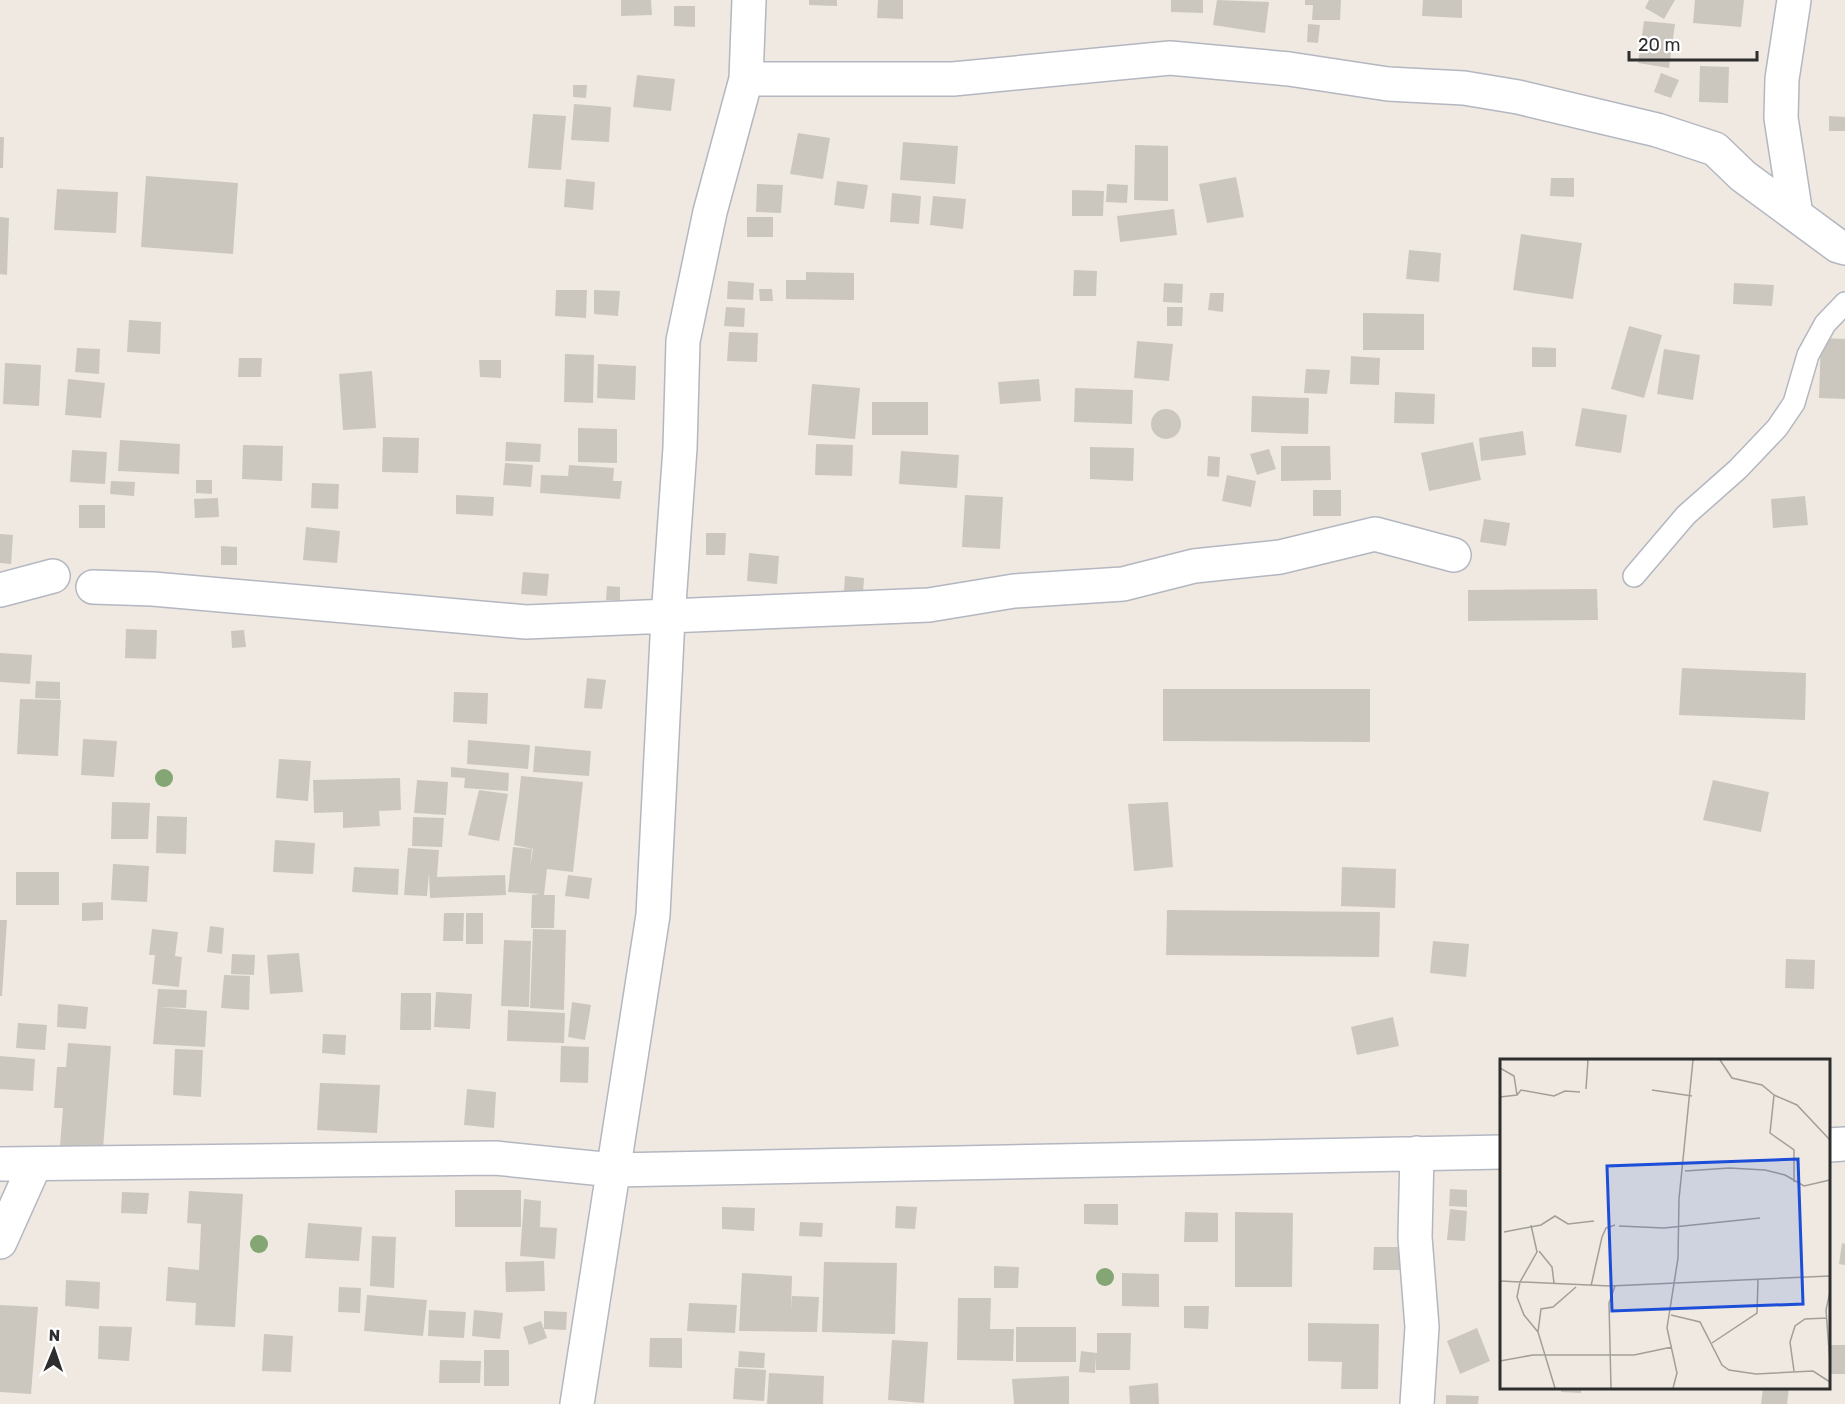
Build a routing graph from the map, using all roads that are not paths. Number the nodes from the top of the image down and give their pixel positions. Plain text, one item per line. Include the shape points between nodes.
1 (749, 0) edge
2 (1794, 0) edge
3 (746, 79) junction
4 (1796, 215) junction
5 (1845, 248) edge
6 (1845, 303) edge
7 (1454, 555) dead end
8 (53, 576) dead end
9 (1634, 576) dead end
10 (93, 587) dead end
11 (0, 590) edge
12 (668, 618) junction
13 (1500, 1152) edge
14 (1417, 1154) junction
15 (0, 1164) edge
16 (35, 1164) junction
17 (613, 1170) junction
18 (0, 1242) edge
19 (577, 1404) edge
20 (1417, 1404) edge

1 - 3 street
2 - 4 street via 1782,79 1781,118
3 - 4 street via 953,79 1170,58 1289,69 1388,84 1464,88 1567,107 1715,149 1743,176
3 - 12 street via 710,212 683,341
4 - 5 street
6 - 9 lane via 1826,324 1808,354 1794,403 1777,428 1686,515
7 - 12 street via 1375,534 1280,557 1194,566 1123,584 1014,591 929,606
8 - 11 street
10 - 12 street via 526,622
12 - 17 street via 653,915
13 - 14 street
14 - 17 street
14 - 20 street via 1415,1237 1422,1327
15 - 16 street
16 - 17 street via 495,1158
16 - 18 street
17 - 19 street

